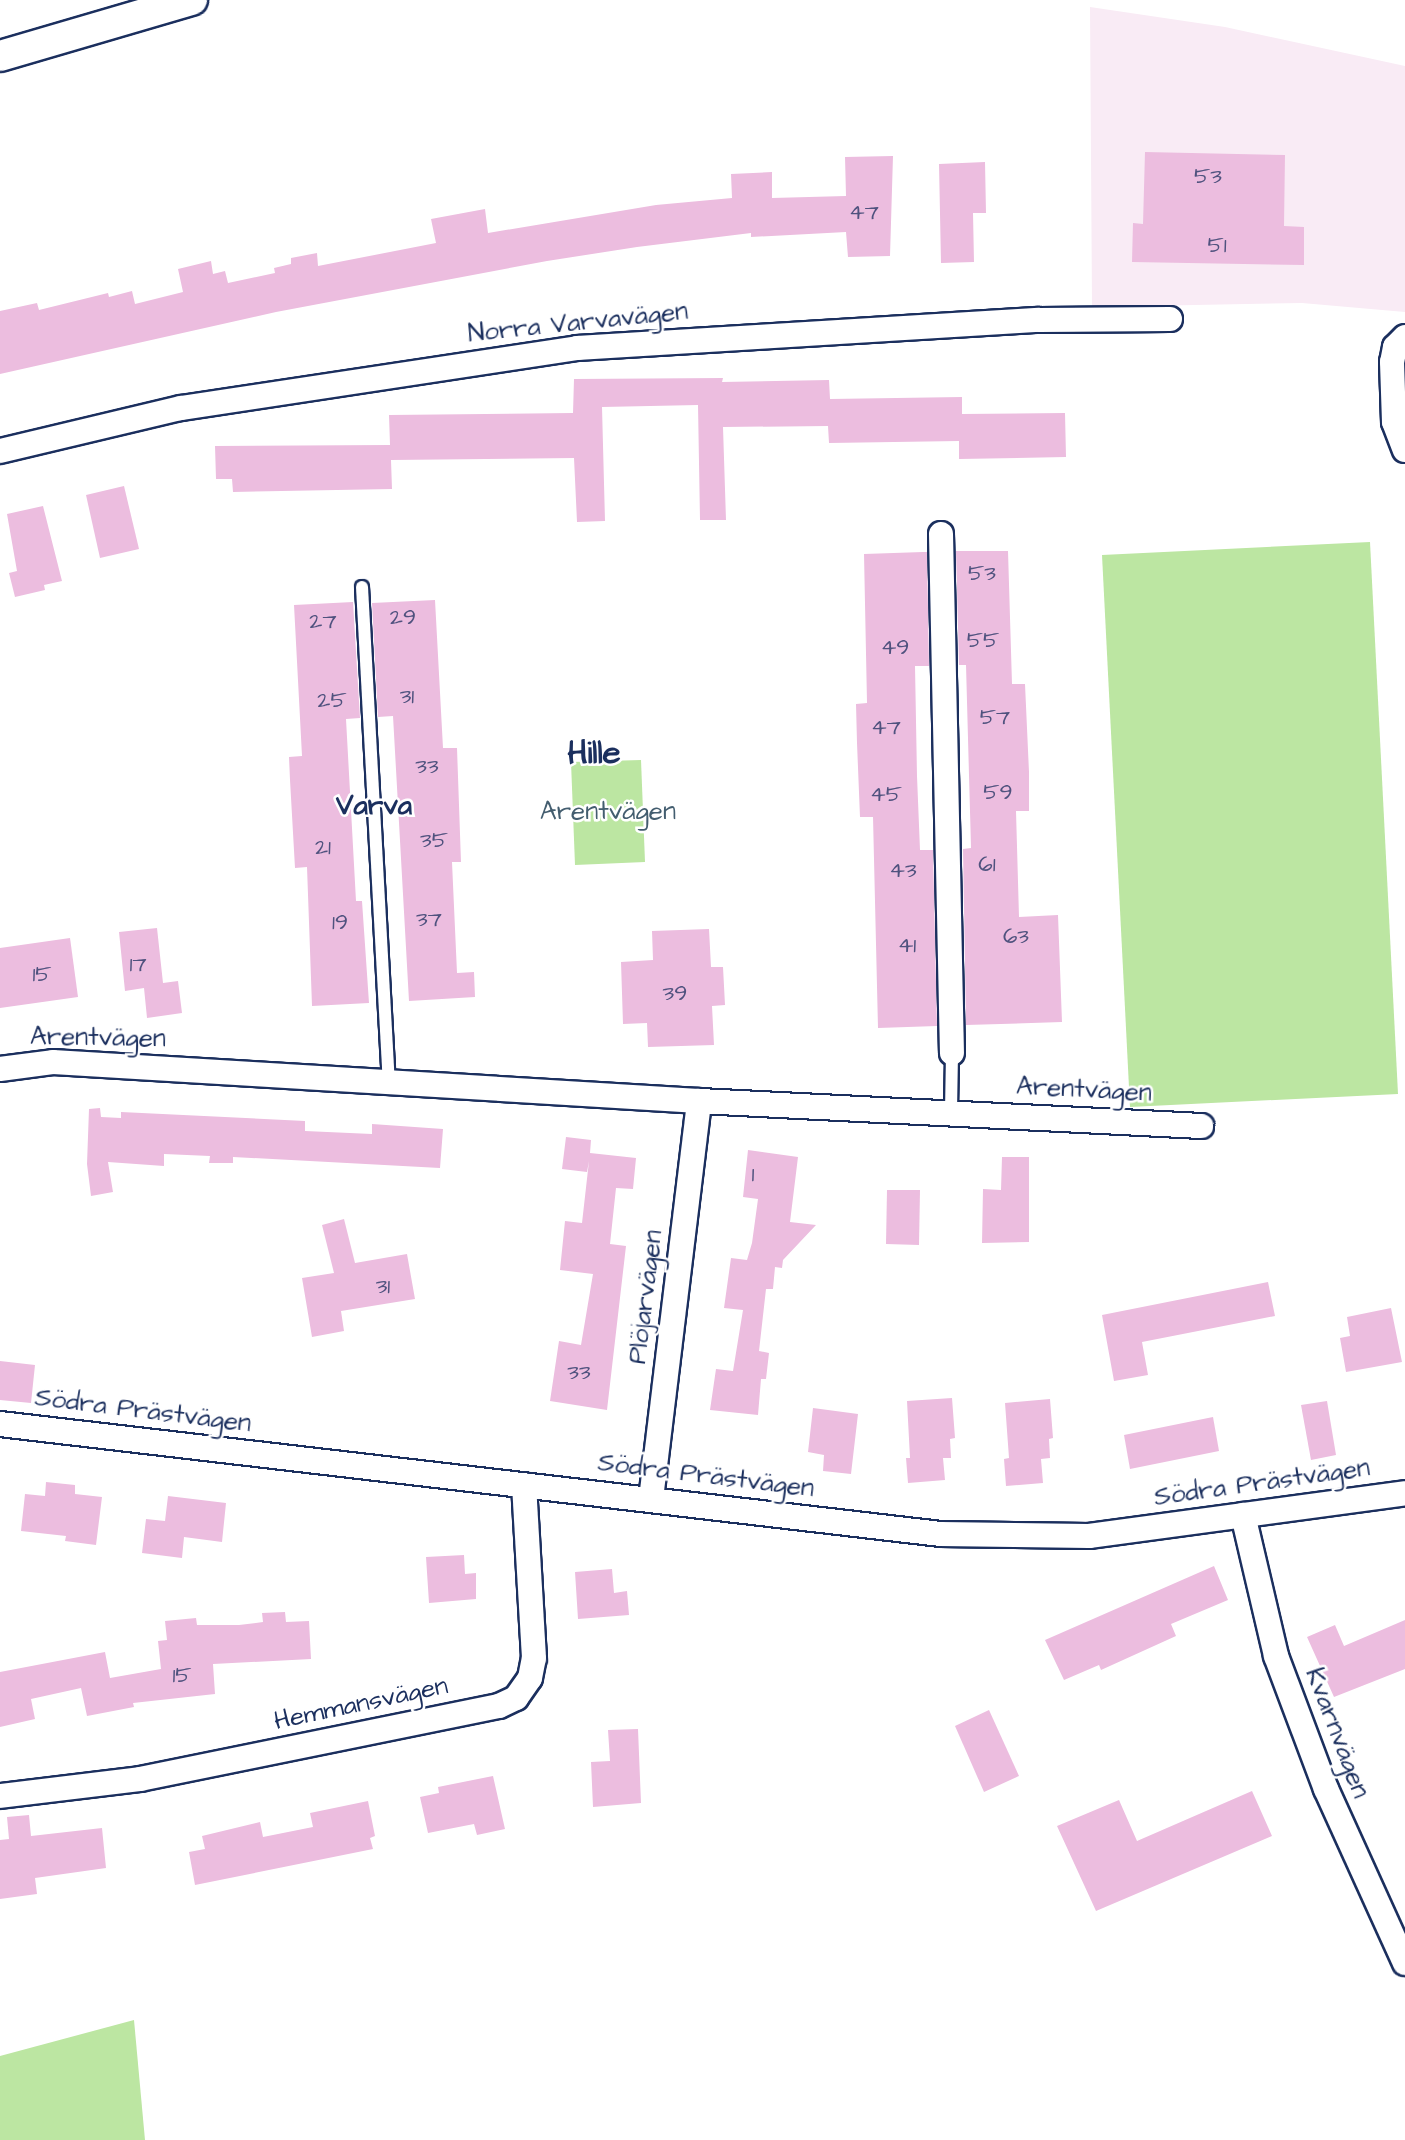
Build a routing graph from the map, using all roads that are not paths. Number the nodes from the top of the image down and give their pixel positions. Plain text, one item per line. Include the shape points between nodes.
1 (192, 0) edge
2 (0, 56) edge
3 (1170, 319) dead end
4 (1402, 339) edge
5 (1405, 450) edge
6 (0, 452) edge
7 (941, 534) dead end
8 (362, 587) dead end
9 (952, 1053) joint
10 (0, 1069) edge
11 (389, 1081) junction
12 (699, 1101) junction
13 (951, 1111) junction
14 (1201, 1126) dead end
15 (0, 1424) edge
16 (524, 1485) junction
17 (1405, 1493) edge
18 (651, 1499) junction
19 (1243, 1515) junction
20 (0, 1796) edge
21 (1405, 1963) edge

1 - 2 street
3 - 6 street, Norra Varvavägen via 1039,320 577,348 181,408
4 - 5 street via 1392,362 1394,422
7 - 9 street
8 - 11 lane
9 - 13 lane
10 - 11 street, Arentvägen via 53,1062
11 - 12 street, Arentvägen
12 - 13 street, Arentvägen
12 - 18 street, Plöjarvägen
13 - 14 street, Arentvägen
15 - 16 street, Södra Prästvägen
16 - 18 street, Södra Prästvägen
16 - 20 street, Hemmansvägen via 534,1658 530,1678 516,1698 499,1706 140,1779
17 - 19 street, Södra Prästvägen
18 - 19 street, Södra Prästvägen via 940,1534 1089,1536
19 - 21 street, Kvarnvägen via 1276,1656 1326,1789

